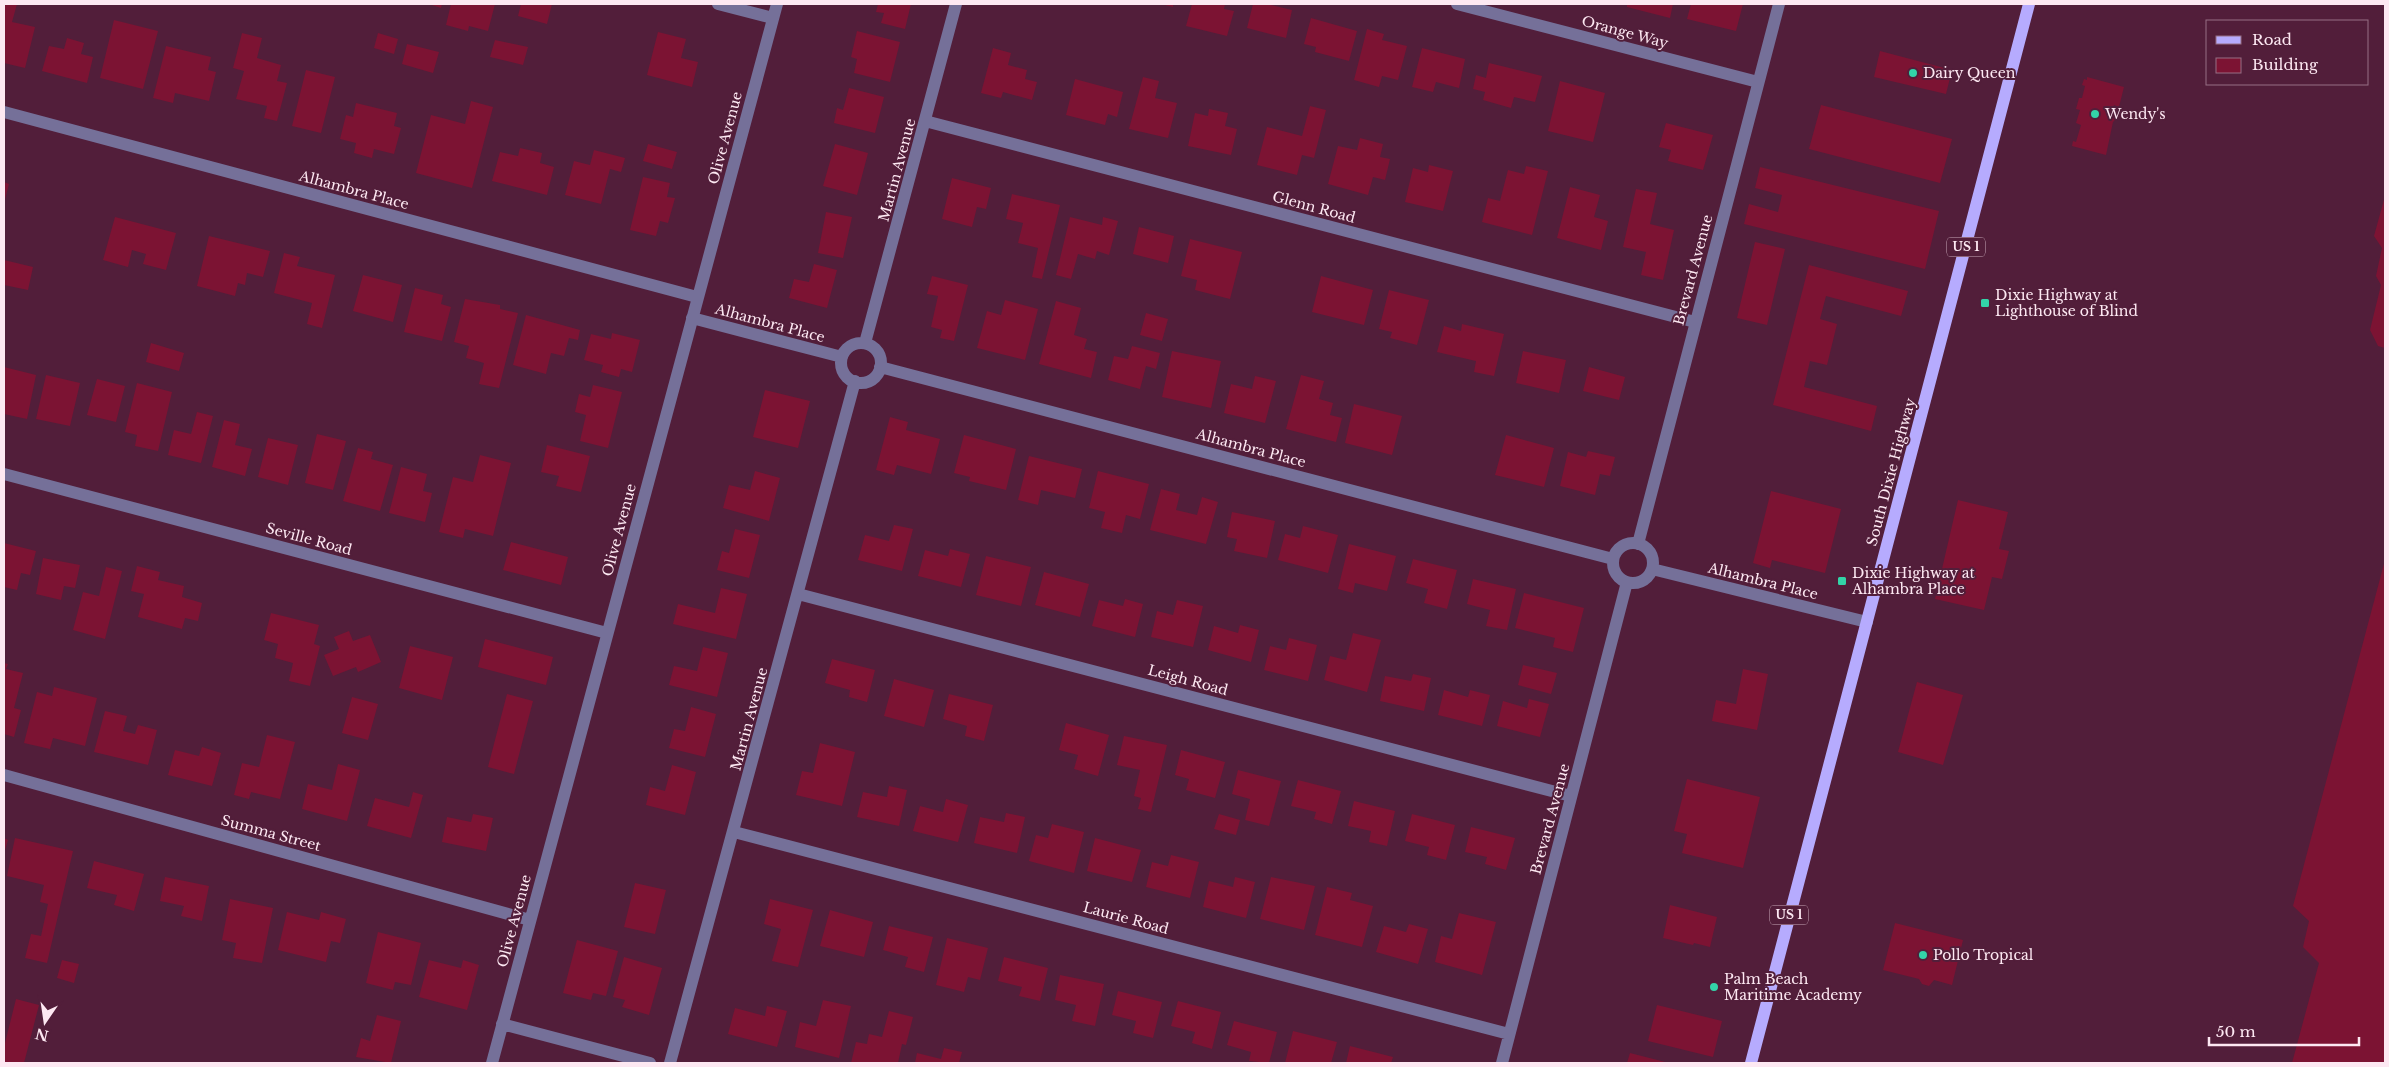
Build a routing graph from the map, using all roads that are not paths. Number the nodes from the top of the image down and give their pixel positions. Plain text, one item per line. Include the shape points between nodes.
1 (718, 4) edge
2 (776, 4) edge
3 (956, 4) edge
4 (1457, 4) edge
5 (1779, 4) edge
6 (2030, 4) edge
7 (773, 18) junction
8 (1758, 82) junction
9 (4, 112) edge
10 (925, 121) junction
11 (697, 297) junction
12 (692, 318) junction
13 (1695, 322) junction
14 (866, 343) junction
15 (842, 357) junction
16 (880, 367) junction
17 (856, 381) junction
18 (4, 474) edge
19 (1638, 544) junction
20 (1614, 559) junction
21 (1652, 569) junction
22 (1627, 582) junction
23 (798, 594) junction
24 (1866, 622) junction
25 (607, 633) junction
26 (4, 775) edge
27 (1571, 796) junction
28 (734, 832) junction
29 (530, 920) junction
30 (502, 1024) junction
31 (1509, 1034) junction
32 (492, 1063) edge
33 (650, 1063) edge
34 (670, 1063) edge
35 (1502, 1063) edge
36 (1751, 1063) edge

1 - 7 street
2 - 7 street, Olive Avenue
3 - 10 street, Martin Avenue
4 - 8 street, Orange Way
5 - 8 street, Brevard Avenue
6 - 24 main road, South Dixie Highway / US 1
7 - 11 street, Olive Avenue
8 - 13 street, Brevard Avenue
9 - 11 street, Alhambra Place
10 - 13 street, Glenn Road
10 - 14 street, Martin Avenue
11 - 12 street, Olive Avenue
12 - 15 street, Alhambra Place
12 - 25 street, Olive Avenue
13 - 19 street, Brevard Avenue
14 - 15 street via 854,344
14 - 16 street via 876,350
15 - 17 street via 842,369
16 - 17 street via 871,380
16 - 20 street, Alhambra Place
17 - 23 street, Martin Avenue
18 - 25 street, Seville Road
19 - 20 street via 1625,545
19 - 21 street via 1651,556
20 - 22 street via 1617,575
21 - 22 street via 1645,579
21 - 24 street, Alhambra Place
22 - 27 street, Brevard Avenue
23 - 27 street, Leigh Road
23 - 28 street, Martin Avenue
24 - 36 main road, South Dixie Highway / US 1
25 - 29 street, Olive Avenue
26 - 29 street, Summa Street
27 - 31 street, Brevard Avenue
28 - 31 street, Laurie Road
28 - 34 street, Martin Avenue
29 - 30 street, Olive Avenue
30 - 32 street, Olive Avenue
30 - 33 street
31 - 35 street, Brevard Avenue

